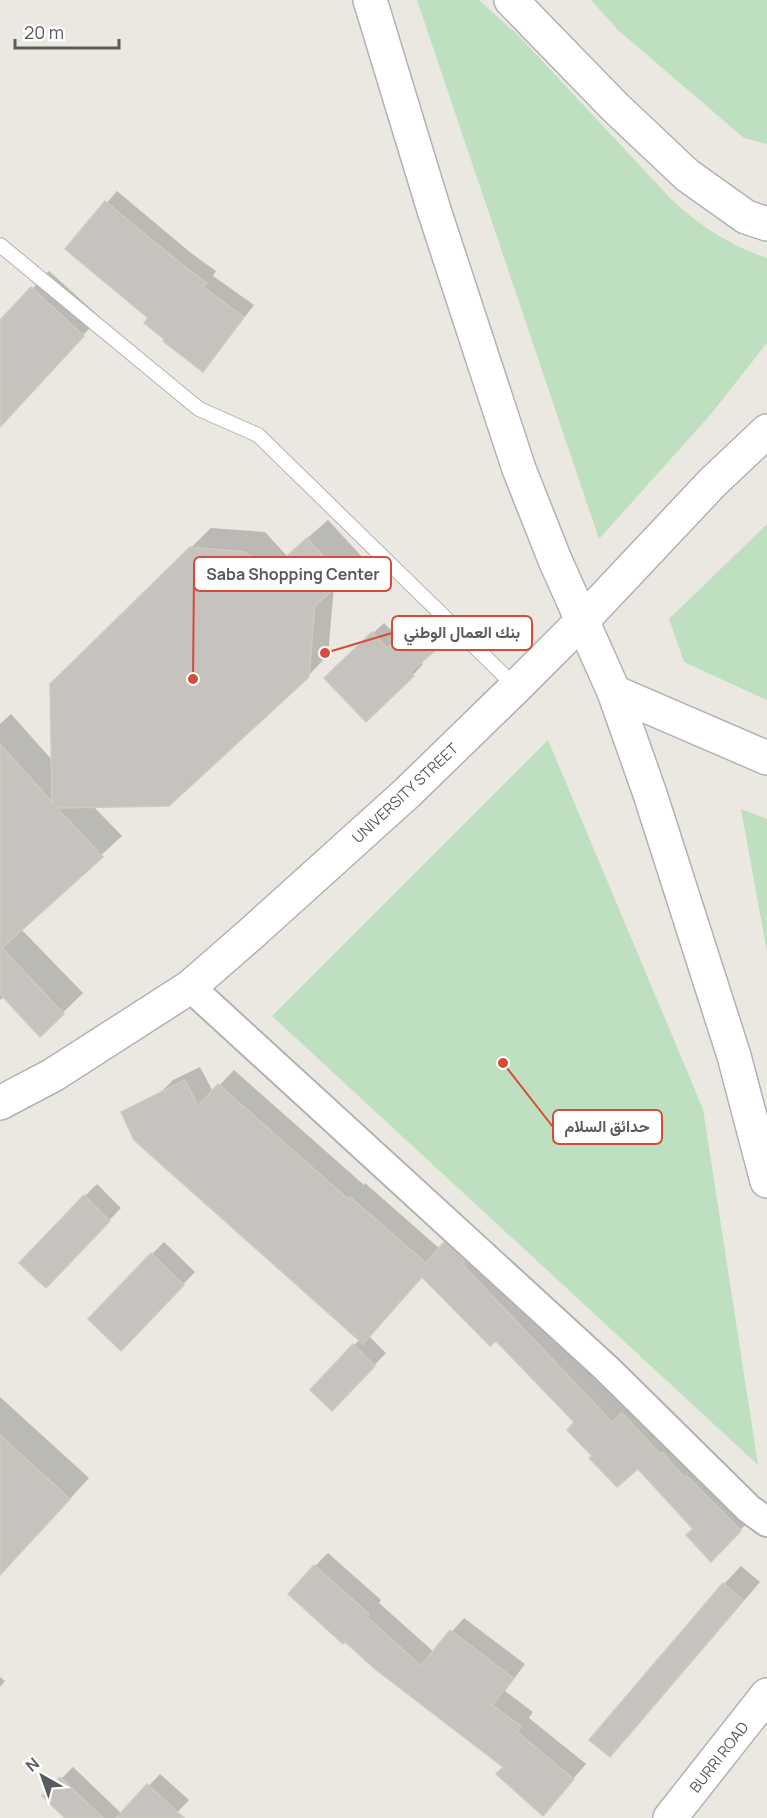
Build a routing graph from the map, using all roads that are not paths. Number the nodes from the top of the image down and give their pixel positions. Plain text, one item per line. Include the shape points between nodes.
1 (370, 0) edge
2 (511, 0) edge
3 (767, 224) edge
4 (0, 245) edge
5 (767, 430) edge
6 (583, 621) junction
7 (516, 687) junction
8 (614, 692) junction
9 (767, 758) edge
10 (190, 987) junction
11 (0, 1103) edge
12 (767, 1181) edge
13 (767, 1522) edge
14 (767, 1695) edge
15 (670, 1818) edge

1 - 6 main road via 519,470
2 - 3 main road via 687,175 746,217
4 - 7 lane via 199,410 258,435
5 - 6 main road, UNIVERSITY STREET
6 - 7 main road, UNIVERSITY STREET
6 - 8 main road
7 - 10 main road, UNIVERSITY STREET via 407,793
8 - 9 main road
8 - 12 main road via 734,1056
10 - 11 main road, UNIVERSITY STREET via 53,1075
10 - 13 street via 606,1368 749,1509
14 - 15 main road, BURRI ROAD

